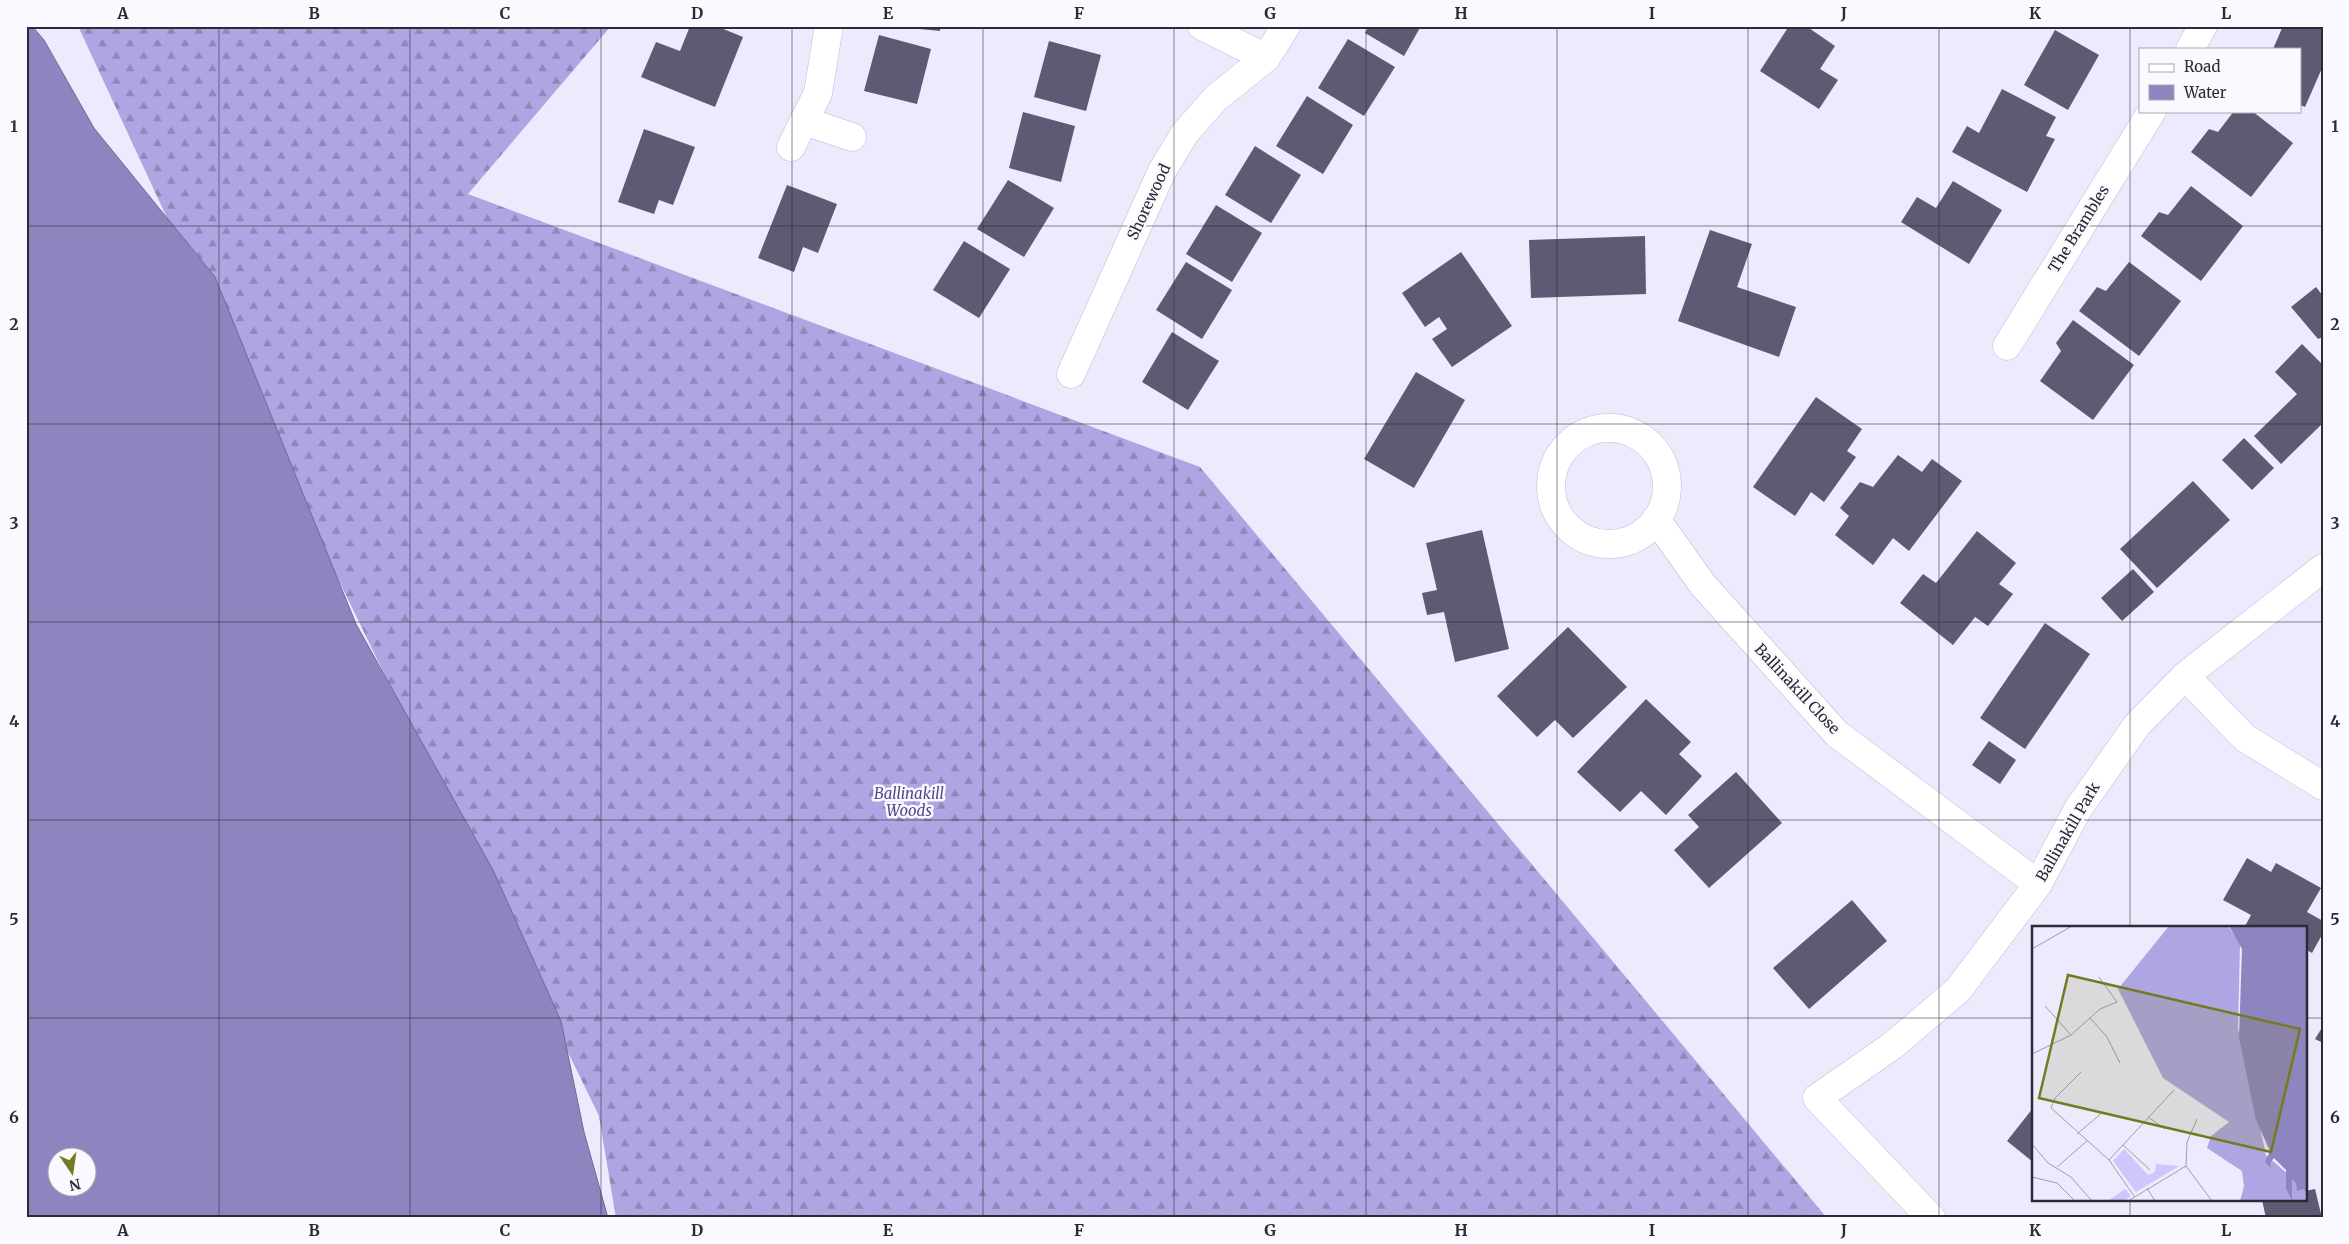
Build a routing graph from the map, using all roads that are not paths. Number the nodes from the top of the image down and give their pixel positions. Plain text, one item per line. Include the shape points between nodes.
1 (829, 26) edge
2 (1202, 26) edge
3 (1286, 26) edge
4 (2203, 26) edge
5 (2191, 48) edge
6 (1266, 58) junction
7 (2151, 112) edge
8 (804, 121) junction
9 (852, 137) dead end
10 (791, 147) dead end
11 (2007, 346) dead end
12 (1071, 374) dead end
13 (1656, 519) junction
14 (2323, 568) edge
15 (2185, 676) junction
16 (2323, 786) edge
17 (2038, 884) junction
18 (1931, 1218) edge

1 - 8 street via 818,93
2 - 6 street
3 - 6 street, Shorewood
4 - 5 street
6 - 12 street, Shorewood via 1216,98 1184,133 1162,171
7 - 11 street, The Brambles
8 - 9 street
8 - 10 street
13 - 13 street via 1633,540 1615,544 1596,543 1579,536 1564,524 1554,508 1550,490 1559,454 1572,440 1590,430 1603,428 1630,431 1647,441 1660,456 1667,475 1667,495
13 - 17 street, Ballinakill Close via 1703,585 1837,734
14 - 15 street, Ballinakill Park
15 - 16 street via 2245,738
15 - 17 street, Ballinakill Park via 2138,726 2078,809
17 - 18 street, Ballinakill Park via 1958,990 1892,1046 1817,1098

